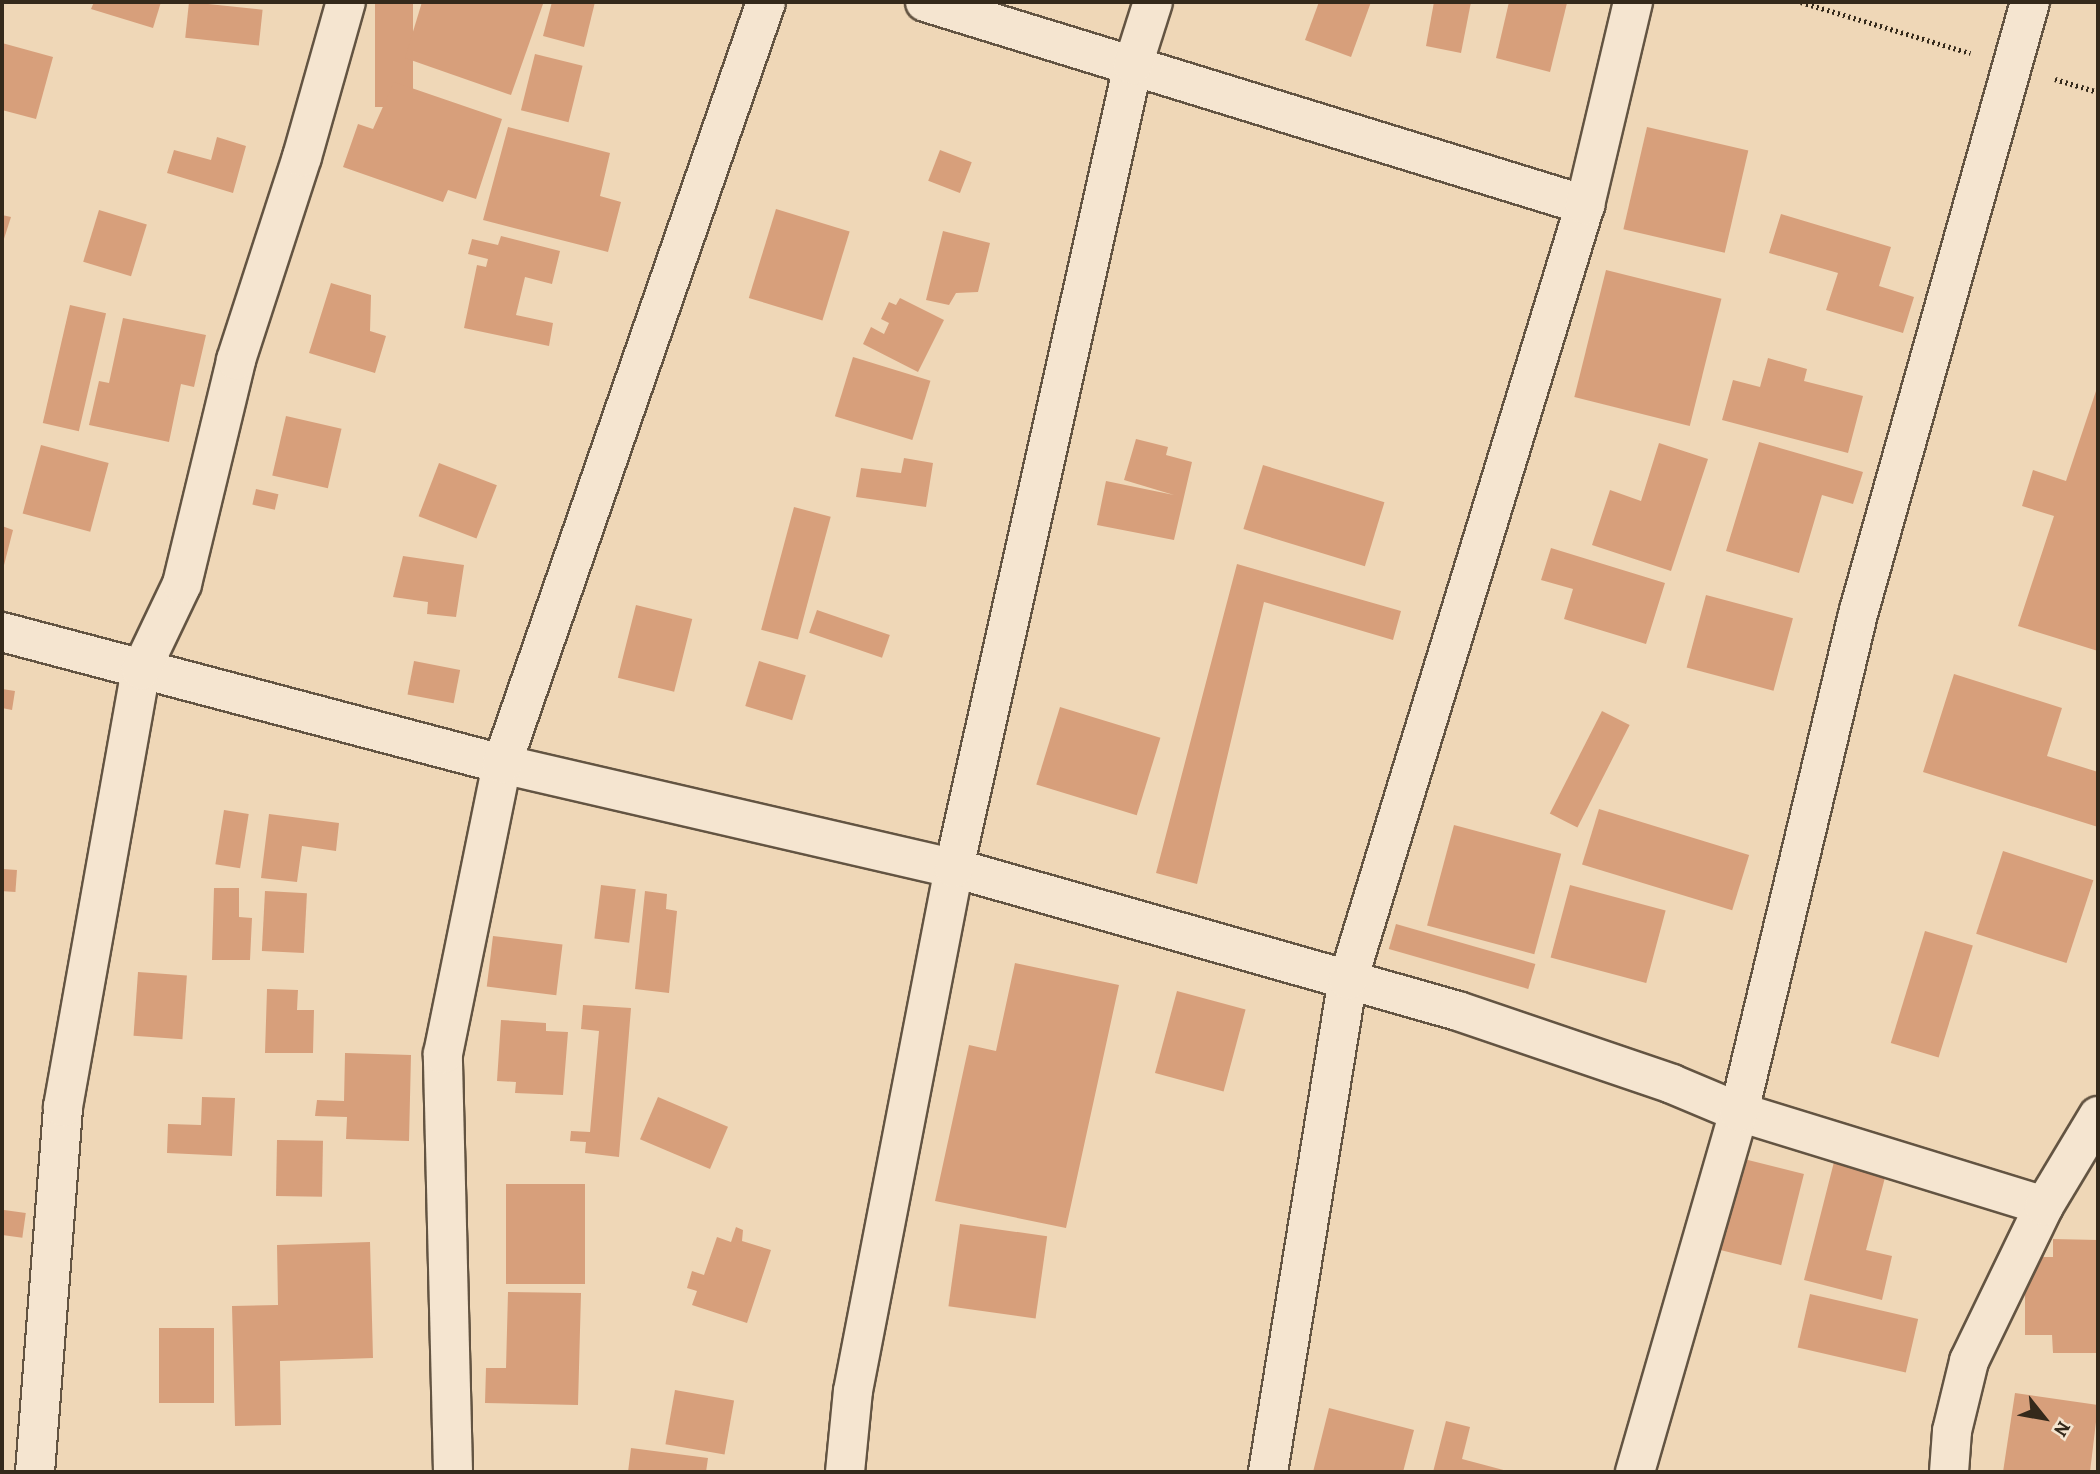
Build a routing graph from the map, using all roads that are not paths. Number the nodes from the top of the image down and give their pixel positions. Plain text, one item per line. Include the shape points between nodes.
1 (346, 2) edge
2 (766, 2) edge
3 (925, 2) edge
4 (1153, 2) edge
5 (1633, 2) edge
6 (2030, 2) edge
7 (1133, 65) junction
8 (1585, 205) junction
9 (2, 632) edge
10 (141, 670) junction
11 (502, 764) junction
12 (954, 868) junction
13 (1348, 979) junction
14 (1739, 1112) junction
15 (2098, 1116) edge
16 (2044, 1206) junction
17 (35, 1472) edge
18 (453, 1472) edge
19 (845, 1472) edge
20 (1268, 1472) edge
21 (1635, 1472) edge
22 (1949, 1472) edge

1 - 10 street via 236,360 182,584
2 - 11 street
3 - 7 street
4 - 7 street
5 - 8 street
6 - 14 street via 1858,614
7 - 8 street
7 - 12 street
8 - 13 street
9 - 10 street
10 - 11 street
10 - 17 street via 63,1107
11 - 12 street
11 - 18 street via 443,1054
12 - 13 street
12 - 19 street via 853,1391
13 - 14 street via 1672,1084
13 - 20 street
14 - 16 street
14 - 21 street
15 - 16 street
16 - 22 street via 1969,1362 1952,1431

